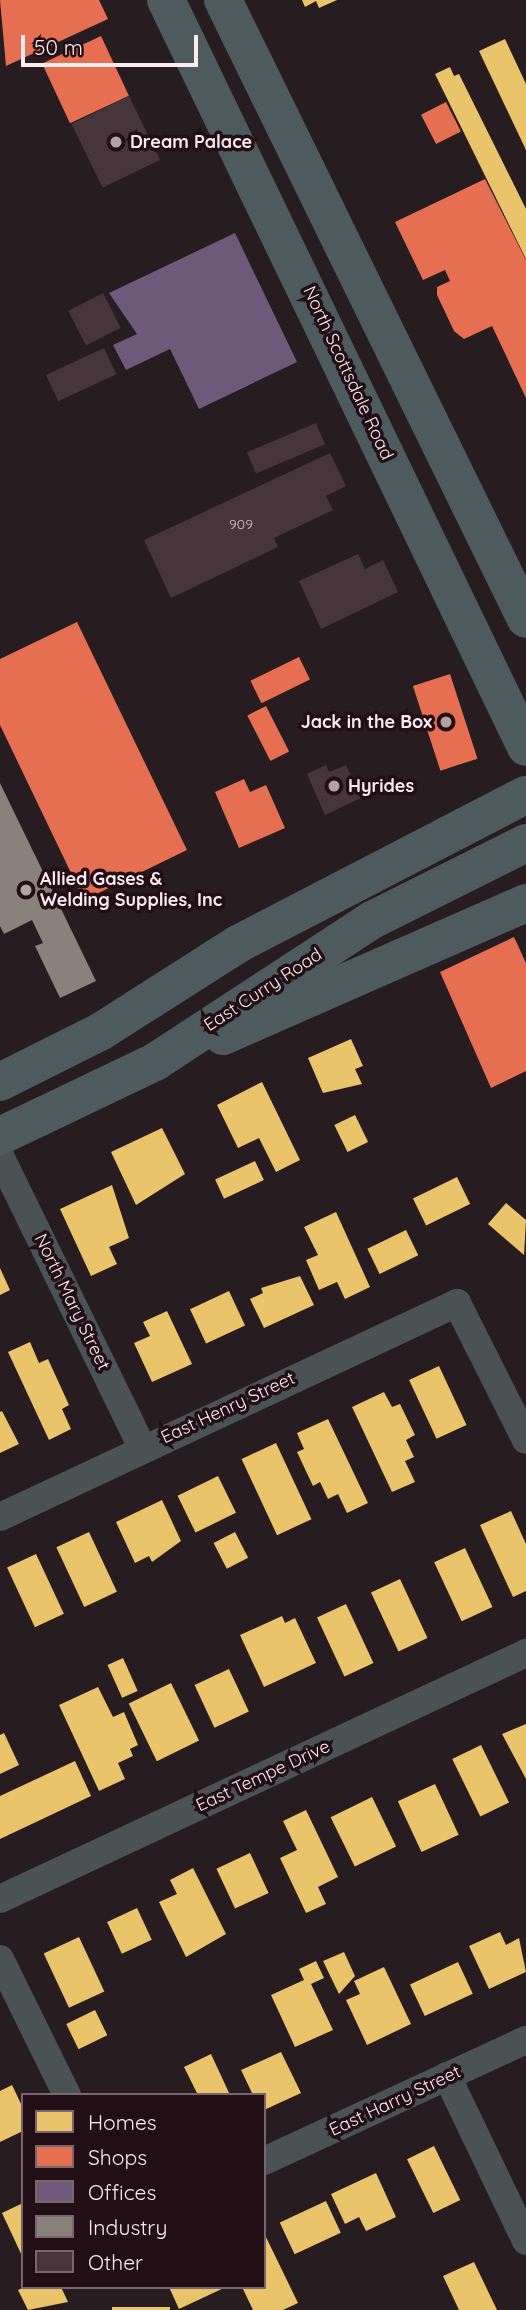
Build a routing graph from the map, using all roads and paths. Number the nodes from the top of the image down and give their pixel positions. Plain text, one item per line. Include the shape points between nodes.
1 (166, 0) edge
2 (212, 0) edge
3 (230, 14) edge
4 (526, 619) edge
5 (526, 747) edge
6 (526, 794) edge
7 (526, 843) edge
8 (526, 903) edge
9 (156, 1062) junction
10 (0, 1082) edge
11 (0, 1136) edge
12 (0, 1156) edge
13 (526, 1440) edge
14 (143, 1449) junction
15 (0, 1517) edge
16 (526, 1653) edge
17 (0, 1899) edge
18 (0, 1959) edge
19 (526, 2040) edge
20 (447, 2076) junction
21 (66, 2093) edge
22 (266, 2160) edge
23 (526, 2241) edge

1 - 5 main road, North Scottsdale Road
2 - 3 main road
3 - 4 main road
6 - 10 main road via 238,944 100,1032
7 - 9 main road, East Curry Road via 372,920
8 - 9 main road
9 - 11 main road, East Curry Road
12 - 14 street, North Mary Street
13 - 14 street, East Henry Street via 457,1303
14 - 15 street, East Henry Street
16 - 17 street, East Tempe Drive
18 - 21 street
19 - 20 street, East Harry Street
20 - 22 street, East Harry Street
20 - 23 street

